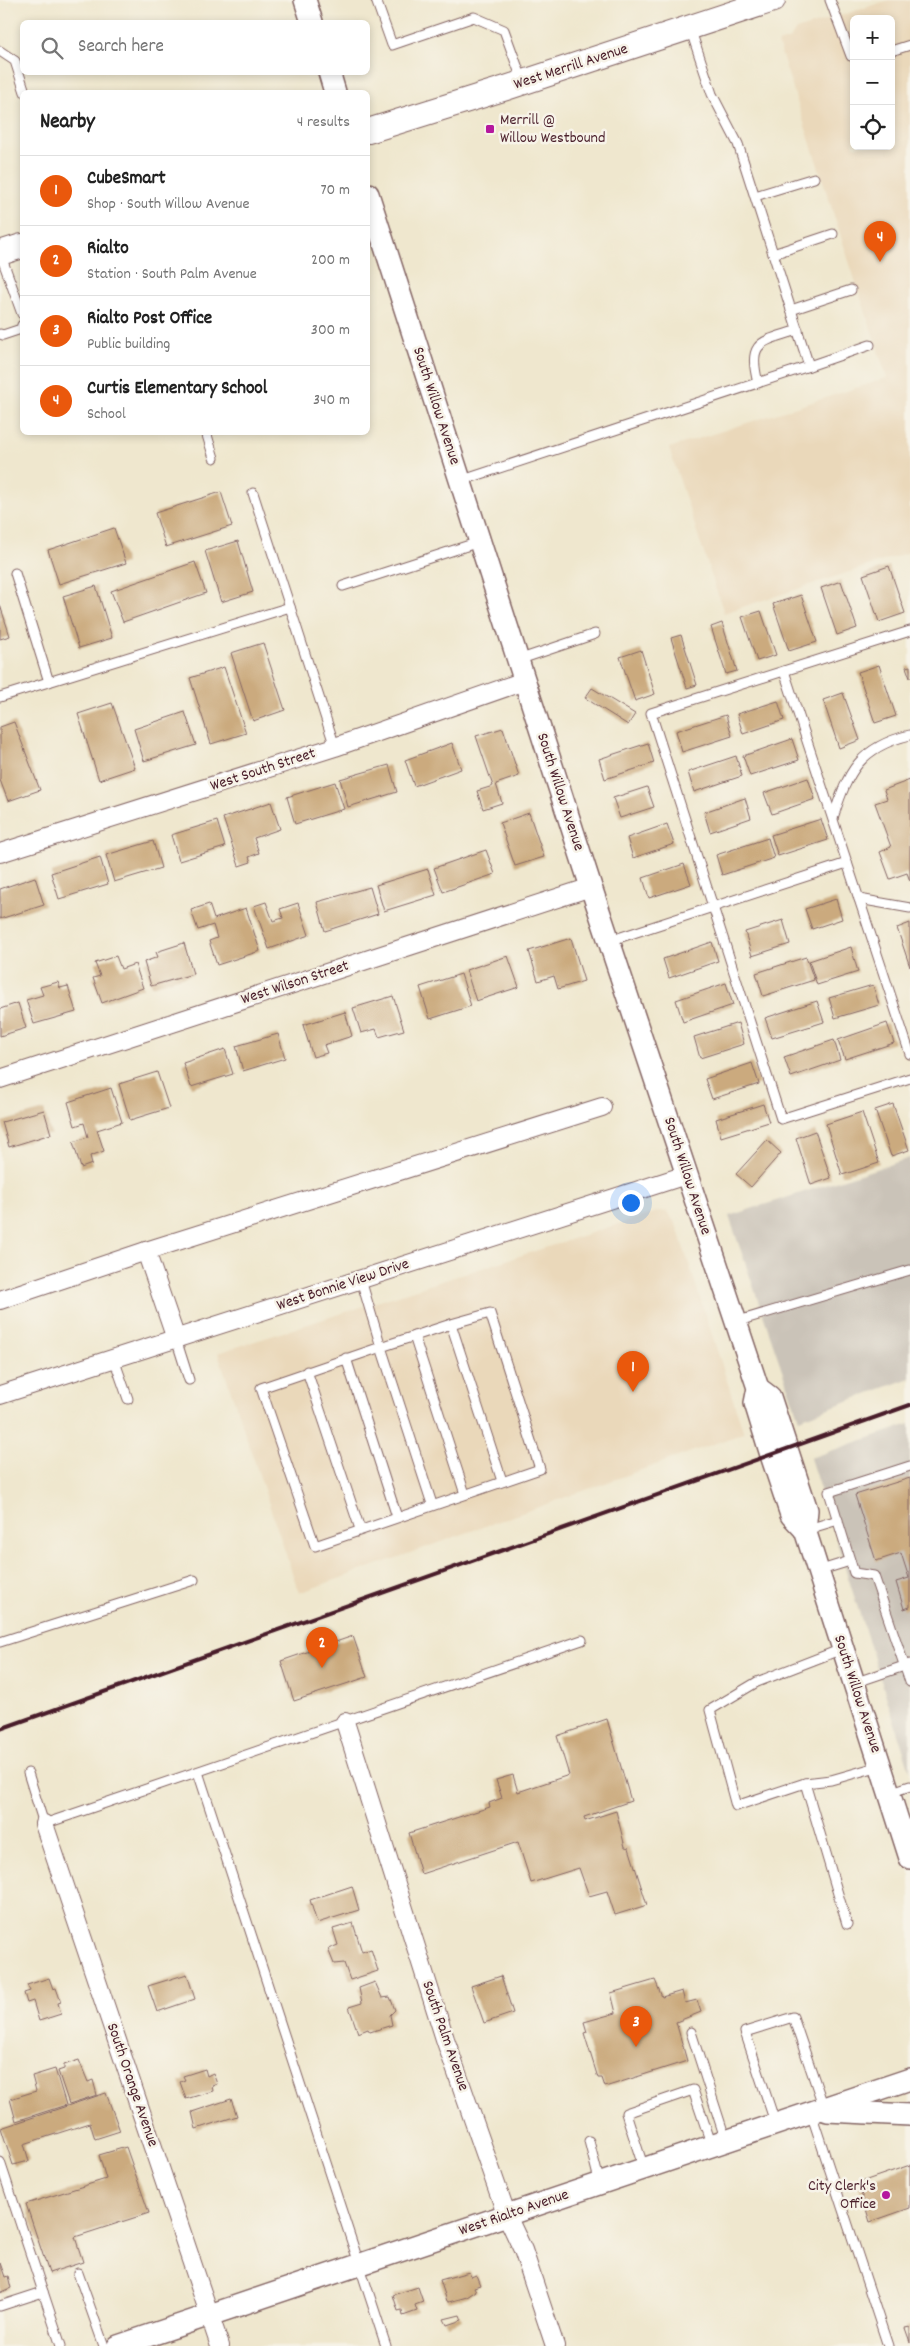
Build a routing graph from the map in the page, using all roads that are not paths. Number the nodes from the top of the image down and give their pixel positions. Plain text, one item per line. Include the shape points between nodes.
1 (305, 0) edge
2 (376, 0) edge
3 (773, 0) edge
4 (830, 0) edge
5 (311, 20) edge
6 (690, 28) junction
7 (910, 45) edge
8 (895, 50) edge
9 (0, 51) edge
10 (850, 53) edge
11 (330, 75) edge
12 (523, 83) junction
13 (24, 90) edge
14 (334, 90) edge
15 (370, 130) edge
16 (814, 178) dead end
17 (755, 196) junction
18 (370, 200) edge
19 (834, 234) dead end
20 (20, 247) edge
21 (0, 253) edge
22 (773, 254) junction
23 (851, 290) dead end
24 (20, 308) edge
25 (791, 310) junction
26 (20, 328) edge
27 (798, 330) junction
28 (0, 334) edge
29 (870, 345) dead end
30 (809, 366) junction
31 (758, 383) junction
32 (207, 435) edge
33 (214, 458) dead end
34 (460, 481) junction
35 (253, 493) dead end
36 (479, 542) junction
37 (16, 573) dead end
38 (343, 586) dead end
39 (290, 607) junction
40 (910, 631) edge
41 (595, 634) dead end
42 (518, 660) junction
43 (784, 671) junction
44 (524, 681) junction
45 (49, 682) junction
46 (0, 698) edge
47 (910, 735) edge
48 (335, 747) junction
49 (832, 818) junction
50 (0, 853) edge
51 (847, 863) junction
52 (590, 887) junction
53 (859, 899) junction
54 (910, 908) edge
55 (713, 909) junction
56 (609, 941) junction
57 (910, 1054) edge
58 (910, 1078) edge
59 (0, 1079) edge
60 (602, 1107) dead end
61 (686, 1175) junction
62 (146, 1251) junction
63 (910, 1270) edge
64 (360, 1280) junction
65 (0, 1300) edge
66 (735, 1322) junction
67 (451, 1324) junction
68 (414, 1336) junction
69 (176, 1339) junction
70 (380, 1347) junction
71 (346, 1358) junction
72 (114, 1359) junction
73 (307, 1371) junction
74 (189, 1380) dead end
75 (0, 1395) edge
76 (128, 1399) dead end
77 (910, 1466) edge
78 (502, 1481) junction
79 (465, 1494) junction
80 (432, 1504) junction
81 (397, 1517) junction
82 (838, 1520) junction
83 (360, 1529) junction
84 (805, 1530) junction
85 (850, 1562) junction
86 (818, 1572) junction
87 (194, 1580) dead end
88 (582, 1640) dead end
89 (0, 1642) edge
90 (842, 1649) junction
91 (907, 1665) edge
92 (910, 1682) edge
93 (854, 1683) junction
94 (345, 1722) junction
95 (880, 1766) junction
96 (198, 1772) junction
97 (28, 1773) dead end
98 (805, 1783) junction
99 (910, 1786) edge
100 (889, 1793) junction
101 (44, 1824) junction
102 (910, 1858) edge
103 (847, 1924) dead end
104 (691, 2032) dead end
105 (910, 2079) edge
106 (817, 2111) junction
107 (910, 2114) edge
108 (776, 2125) junction
109 (589, 2141) dead end
110 (719, 2144) junction
111 (0, 2162) edge
112 (644, 2169) junction
113 (600, 2184) junction
114 (507, 2216) junction
115 (359, 2265) junction
116 (78, 2273) dead end
117 (43, 2292) junction
118 (0, 2306) edge
119 (210, 2316) junction
120 (61, 2346) edge
121 (104, 2346) edge
122 (118, 2346) edge
123 (220, 2346) edge
124 (386, 2346) edge
125 (555, 2346) edge
126 (888, 2346) edge

1 - 5 street
2 - 12 lane via 392,45 474,17 504,30
3 - 6 main road, West Merrill Avenue
4 - 10 lane
6 - 12 main road, West Merrill Avenue
6 - 17 lane via 712,94 738,144
7 - 8 lane
9 - 13 lane via 15,60
11 - 14 street
12 - 15 main road, West Merrill Avenue
16 - 17 lane
17 - 22 lane
18 - 34 street, South Willow Avenue
19 - 22 lane
20 - 21 main road
21 - 24 lane
22 - 25 lane
23 - 25 lane
25 - 27 lane
26 - 28 lane
27 - 30 lane
27 - 31 lane via 757,347 754,361
29 - 30 lane
30 - 31 lane
31 - 34 lane
32 - 33 lane
34 - 36 street, South Willow Avenue
35 - 39 lane
36 - 38 lane
36 - 42 street, South Willow Avenue
37 - 45 lane
39 - 45 lane
39 - 48 lane
40 - 43 lane
41 - 42 lane
42 - 44 street, South Willow Avenue
43 - 49 lane
43 - 55 lane via 651,713
44 - 48 street, West South Street
44 - 52 street, South Willow Avenue
45 - 46 lane
47 - 49 lane via 888,740 862,758 842,787
48 - 50 street, West South Street
49 - 51 lane
51 - 53 lane
51 - 55 lane
52 - 56 street, South Willow Avenue
52 - 59 street, West Wilson Street
53 - 54 lane
53 - 57 lane
55 - 56 lane
55 - 58 lane via 781,1119
56 - 61 street, South Willow Avenue
60 - 62 street
61 - 64 street, West Bonnie View Drive
61 - 66 street, South Willow Avenue
62 - 65 street
62 - 69 street
63 - 66 lane
64 - 69 street, West Bonnie View Drive
64 - 70 lane
66 - 84 street, South Willow Avenue via 758,1388 755,1403 791,1515
67 - 68 lane
67 - 78 lane
67 - 78 lane via 490,1314 493,1323 540,1470
68 - 70 lane
68 - 79 lane
69 - 72 street, West Bonnie View Drive
69 - 74 lane
70 - 71 lane
70 - 80 lane
71 - 73 lane
71 - 81 lane
72 - 75 street, West Bonnie View Drive
72 - 76 lane
73 - 83 lane
73 - 83 lane via 261,1388 267,1407 315,1546
77 - 82 lane via 829,1492
78 - 79 lane
79 - 80 lane
80 - 81 lane
81 - 83 lane
82 - 84 lane
82 - 85 lane
84 - 86 street, South Willow Avenue
85 - 86 lane
85 - 91 lane via 854,1573 874,1576
86 - 90 street, South Willow Avenue
87 - 89 lane
88 - 94 lane
90 - 93 street, South Willow Avenue
90 - 98 lane via 757,1682 710,1710 736,1806
91 - 92 lane
91 - 93 lane
93 - 95 street, South Willow Avenue
94 - 96 lane
94 - 114 street, South Palm Avenue via 430,1992
95 - 98 lane via 831,1780
95 - 100 street, South Willow Avenue
96 - 101 lane
96 - 115 lane
97 - 101 lane
98 - 103 lane
99 - 100 lane
100 - 102 street, South Willow Avenue
101 - 119 street, South Orange Avenue
104 - 110 lane
105 - 106 street, West Rialto Avenue
106 - 107 street
106 - 108 street, West Rialto Avenue
106 - 108 lane via 793,2016 745,2032
106 - 126 lane
108 - 110 street, West Rialto Avenue
109 - 113 lane
110 - 112 street, West Rialto Avenue
110 - 112 lane via 692,2090 626,2113
111 - 117 lane
112 - 113 street, West Rialto Avenue
113 - 114 street, West Rialto Avenue
114 - 115 street, West Rialto Avenue
114 - 125 street, South Palm Avenue via 523,2250
115 - 119 street, West Rialto Avenue
115 - 124 lane
116 - 121 lane
117 - 118 lane
117 - 120 lane
119 - 122 street, West Rialto Avenue
119 - 123 street, South Orange Avenue

